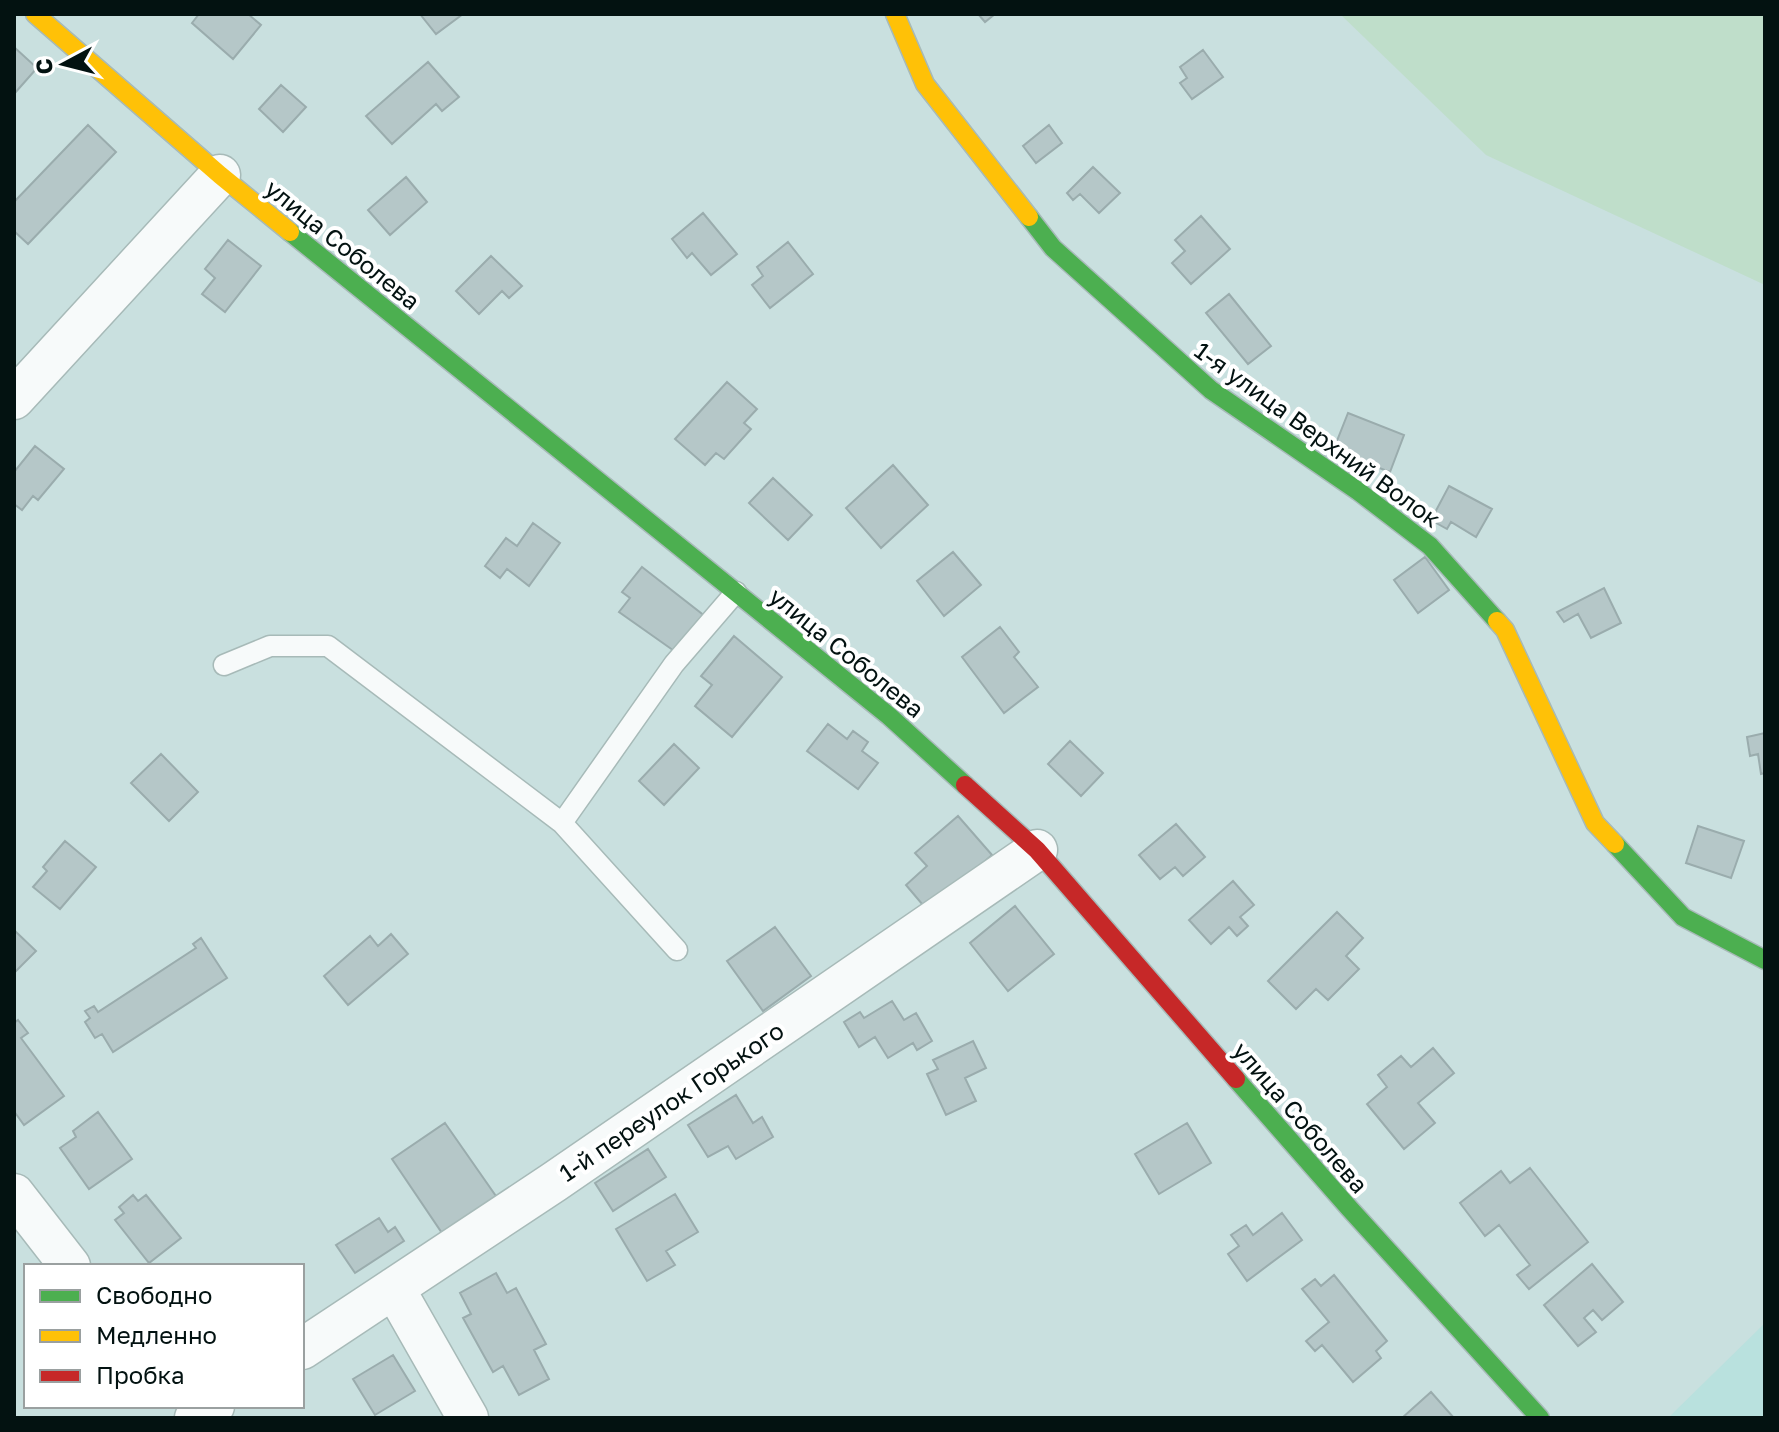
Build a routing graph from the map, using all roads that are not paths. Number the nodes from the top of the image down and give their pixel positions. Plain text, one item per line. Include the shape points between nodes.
1 (35, 14) edge
2 (895, 14) edge
3 (220, 175) junction
4 (14, 399) edge
5 (736, 592) junction
6 (224, 665) dead end
7 (562, 823) junction
8 (1037, 850) junction
9 (677, 950) dead end
10 (1765, 960) edge
11 (14, 1194) edge
12 (68, 1264) edge
13 (394, 1288) junction
14 (304, 1348) edge
15 (468, 1418) edge
16 (1540, 1418) edge

1 - 3 street, улица Соболева
2 - 10 street, 1-я улица Верхний Волок via 925,84 1053,248 1211,390 1430,546 1505,630 1595,823 1683,917
3 - 4 street
3 - 5 street, улица Соболева
5 - 7 lane via 674,664
5 - 8 street, улица Соболева via 889,716
6 - 7 lane via 270,646 328,646
7 - 9 lane
8 - 13 street, 1-й переулок Горького
8 - 16 street, улица Соболева
11 - 12 street
13 - 14 street, 1-й переулок Горького
13 - 15 street

